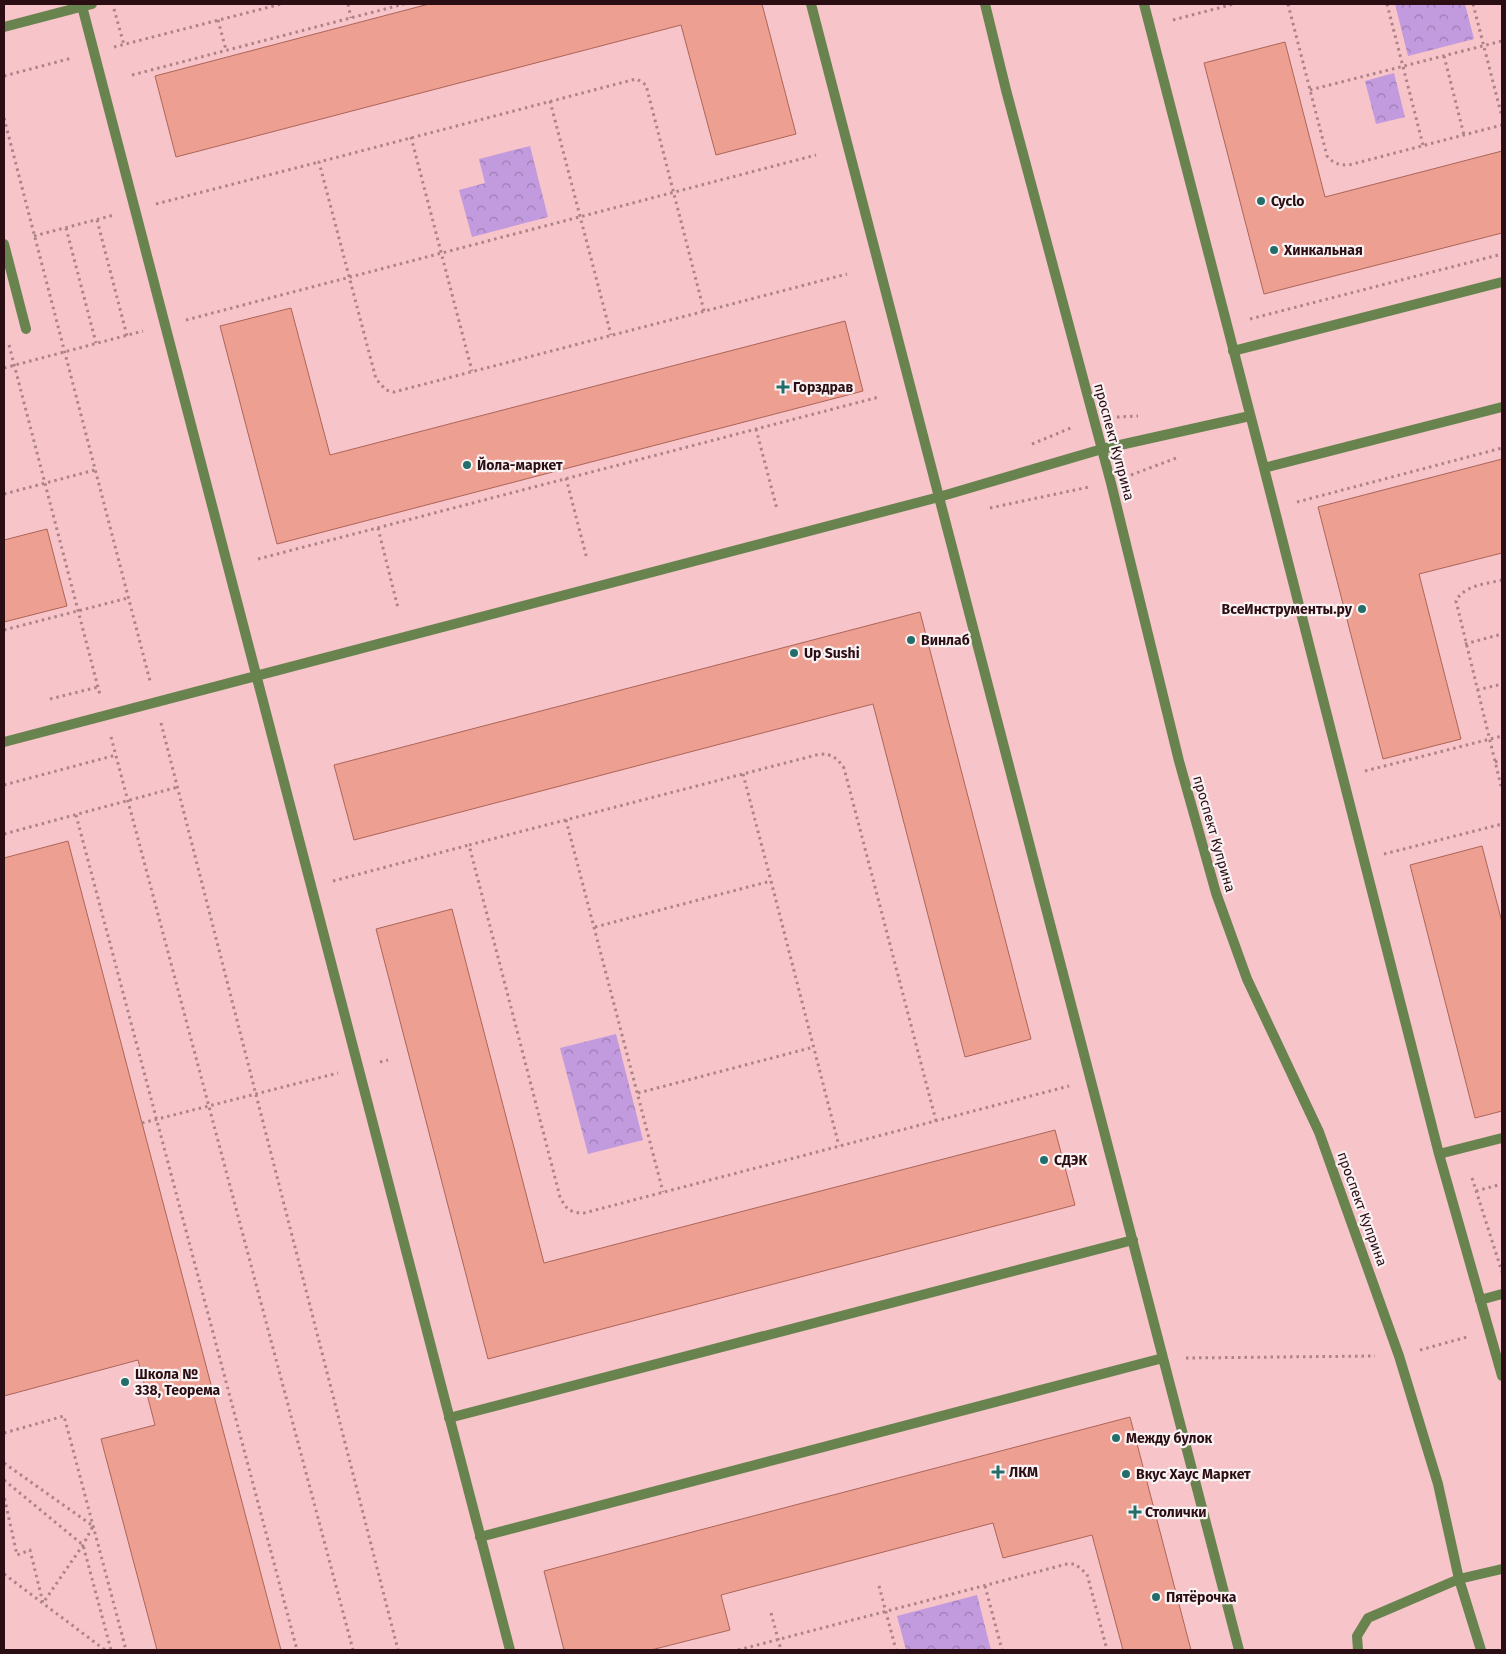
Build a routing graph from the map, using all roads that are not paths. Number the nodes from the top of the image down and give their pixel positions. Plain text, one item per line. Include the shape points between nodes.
1 (811, 4) edge
2 (985, 4) edge
3 (1144, 4) edge
4 (87, 5) edge
5 (4, 27) edge
6 (4, 244) edge
7 (1502, 282) edge
8 (26, 329) dead end
9 (1233, 351) junction
10 (1502, 407) edge
11 (1250, 416) junction
12 (1102, 450) junction
13 (1264, 468) junction
14 (939, 497) junction
15 (256, 676) junction
16 (4, 742) edge
17 (1502, 1138) edge
18 (1439, 1154) junction
19 (1132, 1240) junction
20 (1502, 1294) edge
21 (1480, 1300) junction
22 (1163, 1358) junction
23 (1502, 1376) edge
24 (449, 1418) junction
25 (480, 1537) junction
26 (1502, 1569) edge
27 (1459, 1579) junction
28 (510, 1650) edge
29 (1239, 1650) edge
30 (1358, 1650) edge
31 (1481, 1650) edge

1 - 14 lane
2 - 12 lane, проспект Куприна
3 - 9 lane
4 - 5 lane
4 - 15 lane via 135,210
6 - 8 lane
7 - 9 lane
9 - 11 lane
10 - 13 lane
11 - 12 lane
11 - 13 lane
12 - 14 lane
12 - 27 lane, проспект Куприна via 1179,761 1216,893 1247,979 1319,1132 1400,1356 1438,1484
13 - 18 lane
14 - 15 lane
14 - 19 lane
15 - 16 lane
15 - 24 lane
17 - 18 lane
18 - 21 lane
19 - 22 lane
19 - 24 lane
20 - 21 lane
21 - 23 lane
22 - 25 lane
22 - 29 lane
24 - 25 lane
25 - 28 lane
26 - 27 lane
27 - 30 lane via 1368,1618 1357,1636
27 - 31 lane, проспект Куприна

